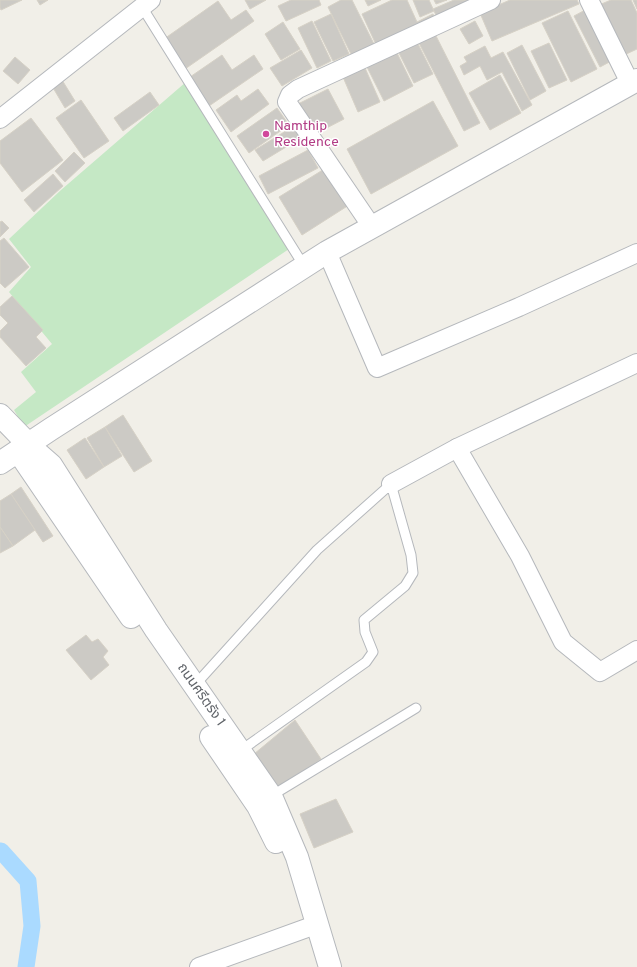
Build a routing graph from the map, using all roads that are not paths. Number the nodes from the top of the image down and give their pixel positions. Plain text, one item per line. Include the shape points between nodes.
1 (491, 0) edge
2 (589, 0) edge
3 (146, 4) edge
4 (634, 81) edge
5 (0, 119) edge
6 (372, 227) junction
7 (327, 252) junction
8 (637, 253) edge
9 (304, 266) junction
10 (637, 363) edge
11 (0, 415) edge
12 (24, 448) junction
13 (457, 448) junction
14 (0, 463) edge
15 (391, 484) junction
16 (637, 650) edge
17 (194, 685) junction
18 (416, 708) dead end
19 (240, 751) junction
20 (271, 796) junction
21 (311, 927) junction
22 (199, 967) edge
23 (315, 967) edge
24 (330, 967) edge

1 - 6 street via 298,89 290,95 287,102
2 - 4 street
3 - 5 street
3 - 9 lane
4 - 6 street
6 - 7 street
7 - 8 street via 377,368 520,308
7 - 9 street
9 - 12 street
10 - 13 street
11 - 12 street
12 - 14 street
12 - 17 street, ถนนศรีตรัง 1 via 51,465
12 - 21 street, ถนนศรีตรัง 1 via 258,806 284,859
13 - 15 street
13 - 16 street via 520,556 563,642 600,672
15 - 17 lane via 317,550
15 - 19 lane via 411,555 413,573 405,586 364,620 372,652 366,662
17 - 19 street, ถนนศรีตรัง 1
18 - 20 lane
19 - 20 street, ถนนศรีตรัง 1
20 - 21 street, ถนนศรีตรัง 1 via 297,857
21 - 22 street
21 - 23 street, ถนนศรีตรัง 1
21 - 24 street, ถนนศรีตรัง 1

